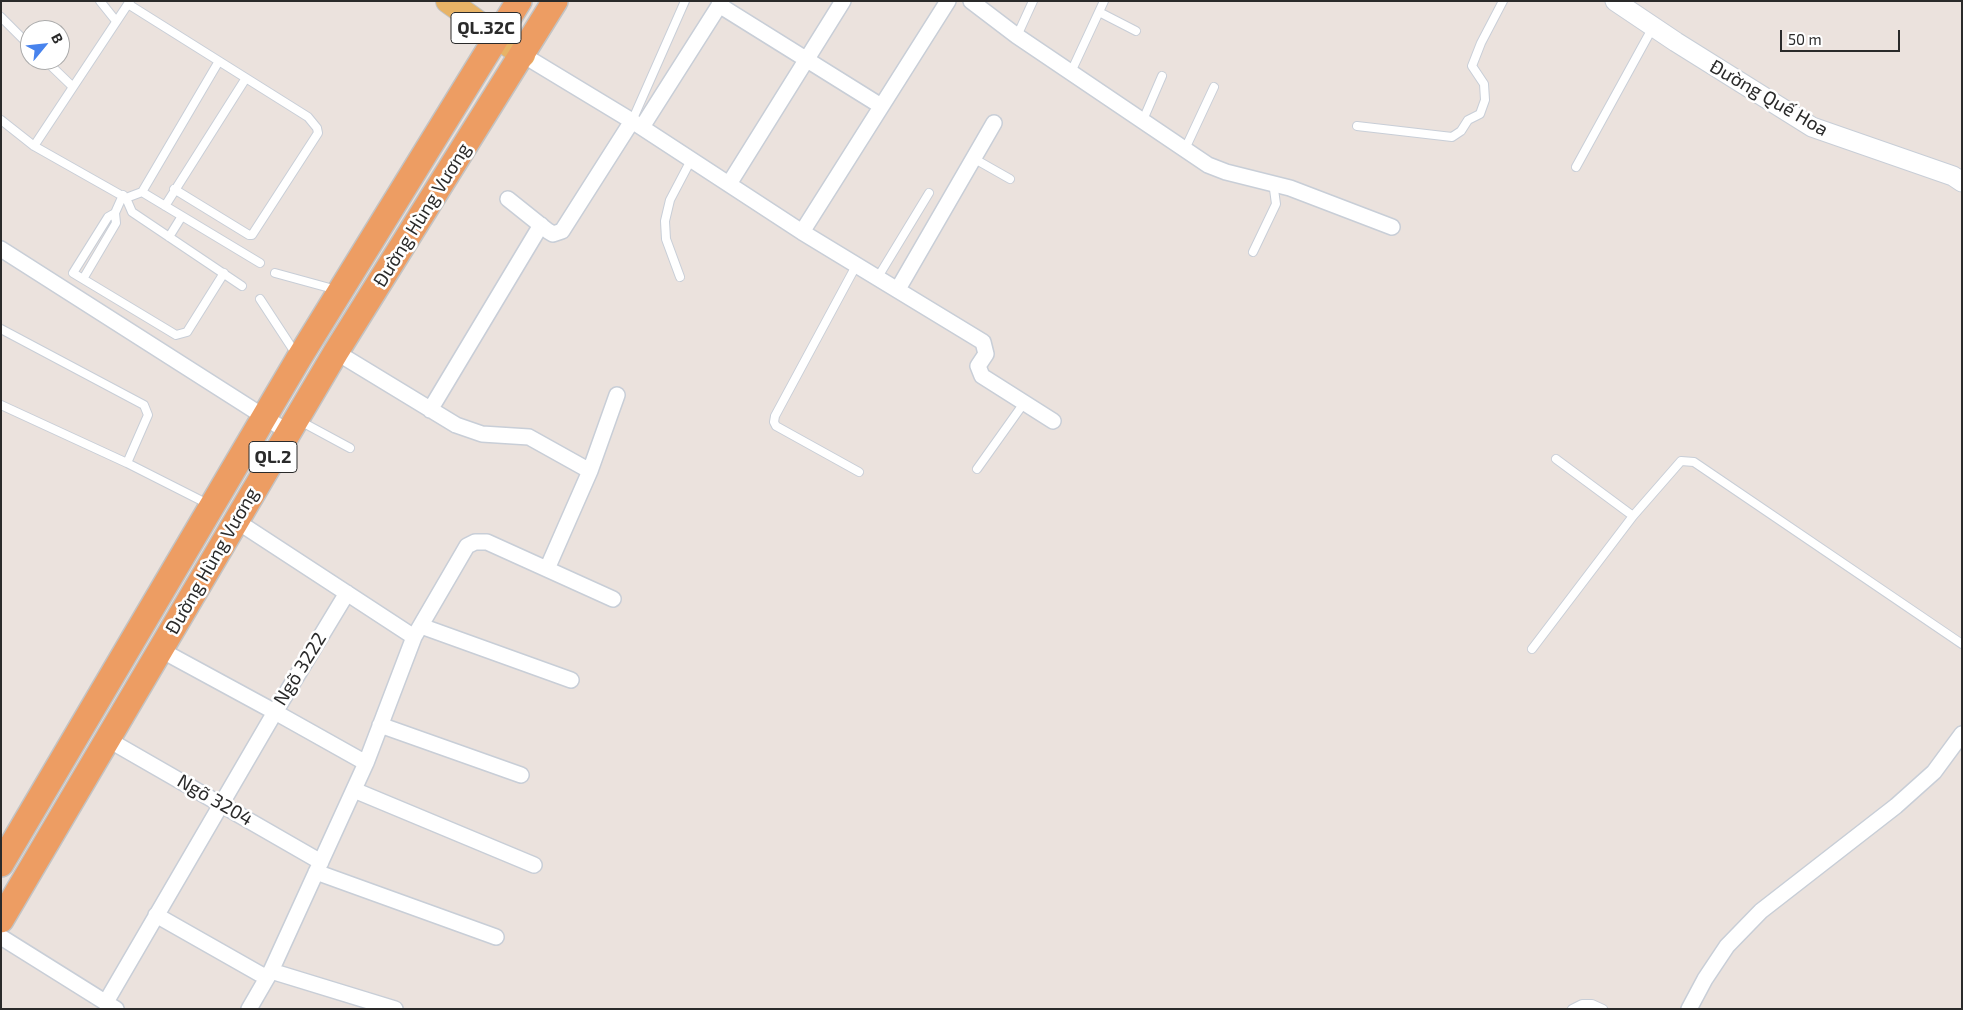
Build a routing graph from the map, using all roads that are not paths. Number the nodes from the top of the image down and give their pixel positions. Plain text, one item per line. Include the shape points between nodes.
1 (100, 1) edge
2 (448, 1) edge
3 (519, 1) edge
4 (555, 1) edge
5 (685, 1) edge
6 (844, 1) edge
7 (948, 1) edge
8 (971, 1) edge
9 (1033, 1) edge
10 (1104, 1) edge
11 (1503, 1) edge
12 (1615, 1) edge
13 (129, 3) edge
14 (720, 3) edge
15 (1099, 12) junction
16 (1, 17) edge
17 (116, 21) junction
18 (1653, 27) junction
19 (1136, 31) dead end
20 (20, 36) edge
21 (1017, 36) junction
22 (498, 37) junction
23 (523, 55) junction
24 (806, 59) junction
25 (219, 61) junction
26 (55, 70) edge
27 (1071, 72) junction
28 (1162, 76) dead end
29 (246, 78) junction
30 (73, 87) junction
31 (1214, 87) dead end
32 (882, 106) junction
33 (1143, 120) junction
34 (4, 123) edge
35 (994, 123) dead end
36 (637, 124) junction
37 (1357, 126) dead end
38 (1, 133) edge
39 (34, 146) junction
40 (1185, 149) junction
41 (973, 158) junction
42 (691, 160) junction
43 (1576, 167) dead end
44 (1010, 179) dead end
45 (1272, 182) junction
46 (1962, 182) edge
47 (729, 184) junction
48 (174, 189) junction
49 (142, 192) junction
50 (929, 193) dead end
51 (124, 196) junction
52 (508, 199) dead end
53 (165, 206) junction
54 (115, 213) junction
55 (182, 216) junction
56 (541, 226) junction
57 (1392, 227) dead end
58 (802, 232) junction
59 (169, 237) junction
60 (1, 249) edge
61 (1253, 252) dead end
62 (260, 264) dead end
63 (857, 264) junction
64 (224, 273) junction
65 (275, 273) dead end
66 (680, 277) dead end
67 (878, 277) junction
68 (83, 279) junction
69 (242, 286) dead end
70 (898, 289) junction
71 (339, 291) junction
72 (260, 298) dead end
73 (1, 329) edge
74 (336, 352) junction
75 (299, 358) junction
76 (617, 395) dead end
77 (1024, 403) junction
78 (1, 405) edge
79 (430, 410) junction
80 (264, 417) junction
81 (1053, 421) dead end
82 (292, 426) junction
83 (350, 448) dead end
84 (1556, 458) dead end
85 (127, 463) junction
86 (977, 469) dead end
87 (590, 472) junction
88 (860, 472) dead end
89 (212, 506) junction
90 (1632, 516) junction
91 (235, 520) junction
92 (547, 569) junction
93 (348, 593) junction
94 (613, 599) dead end
95 (418, 631) junction
96 (1962, 644) edge
97 (160, 649) junction
98 (1532, 649) dead end
99 (571, 680) dead end
100 (275, 712) junction
101 (380, 725) junction
102 (1962, 734) edge
103 (107, 738) junction
104 (366, 763) junction
105 (520, 775) dead end
106 (354, 790) junction
107 (220, 803) junction
108 (1, 864) edge
109 (534, 865) dead end
110 (319, 867) junction
111 (156, 915) junction
112 (1, 920) edge
113 (1, 937) edge
114 (496, 937) dead end
115 (269, 974) junction
116 (111, 1005) edge
117 (249, 1009) edge
118 (395, 1009) edge
119 (1572, 1009) edge
120 (1603, 1009) edge
121 (1689, 1009) edge

1 - 17 lane
2 - 22 main road, QL.32C
3 - 22 highway, Đường Hùng Vương / QL.2
4 - 23 highway, Đường Hùng Vương / QL.2
5 - 36 lane
6 - 24 street
7 - 32 street
8 - 21 street
9 - 21 lane
10 - 15 lane
11 - 37 lane via 1472,66 1484,84 1485,100 1480,114 1468,120 1462,130 1452,137
12 - 18 street, Đường Quế Hoa
13 - 17 lane
13 - 25 lane
14 - 24 street
14 - 36 street
15 - 19 lane
15 - 27 lane
16 - 20 lane
17 - 30 lane
18 - 43 lane
18 - 46 street, Đường Quế Hoa via 1812,127 1953,176
21 - 27 street
22 - 23 main road, QL.32C
22 - 71 highway, Đường Hùng Vương / QL.2
23 - 36 street
23 - 74 highway, Đường Hùng Vương / QL.2
24 - 32 street
24 - 47 street
25 - 29 lane
25 - 49 lane
26 - 30 lane
27 - 33 street
28 - 33 lane
29 - 48 lane
29 - 48 lane via 315,122 318,133 257,230 249,235
30 - 39 lane
31 - 40 lane
32 - 58 street
33 - 40 street
34 - 38 lane
34 - 39 lane
35 - 41 street
36 - 42 street
36 - 56 street via 562,231 553,234
39 - 51 lane
40 - 45 street via 1208,165 1226,172
41 - 44 lane
41 - 70 street
42 - 47 street
42 - 66 lane via 670,200 665,221 666,239
45 - 57 street
45 - 61 lane via 1276,204
47 - 58 street
48 - 53 lane
49 - 51 lane
49 - 53 lane
50 - 67 lane
51 - 54 lane
51 - 59 lane via 132,212
52 - 56 street
53 - 55 lane
54 - 68 lane via 116,223
54 - 68 lane via 108,217 73,273
55 - 59 lane
55 - 62 lane
56 - 79 street
58 - 63 street
59 - 64 lane
60 - 80 street
63 - 67 street
63 - 88 lane via 774,422
64 - 68 lane via 182,335
64 - 69 lane
65 - 71 lane
67 - 70 street
70 - 77 street via 983,342 986,354 978,366 982,376
71 - 75 highway, Đường Hùng Vương / QL.2
72 - 75 lane
73 - 85 lane via 144,405 148,415
74 - 79 street
74 - 82 highway, Đường Hùng Vương / QL.2
75 - 80 highway, Đường Hùng Vương / QL.2
76 - 87 street
77 - 81 street
77 - 86 lane
78 - 85 lane
79 - 87 street via 474,432 529,437
80 - 82 street
80 - 89 highway, Đường Hùng Vương / QL.2
82 - 83 lane
82 - 91 highway, Đường Hùng Vương / QL.2
84 - 90 lane
85 - 89 lane
87 - 92 street
89 - 108 highway, Đường Hùng Vương / QL.2
90 - 96 lane via 1681,461 1694,462
90 - 98 lane
91 - 93 street
91 - 97 highway, Đường Hùng Vương / QL.2
92 - 94 street
92 - 95 street via 487,542 475,542 467,546
93 - 95 street
93 - 100 street, Ngõ 3222
95 - 99 street
95 - 101 street
97 - 100 street, Ngõ 3222
97 - 103 highway, Đường Hùng Vương / QL.2
100 - 104 street
100 - 107 street
101 - 104 street
101 - 105 street
102 - 121 street via 1934,772 1896,806 1761,910 1726,946
103 - 107 street, Ngõ 3204
103 - 112 highway, Đường Hùng Vương / QL.2
104 - 106 street
106 - 109 street
106 - 110 street
107 - 110 street, Ngõ 3204
107 - 111 street
110 - 114 street, Ngõ 3204
110 - 115 street
111 - 115 street
111 - 116 street
113 - 116 street
115 - 117 street
115 - 118 street
119 - 120 lane via 1582,1004

